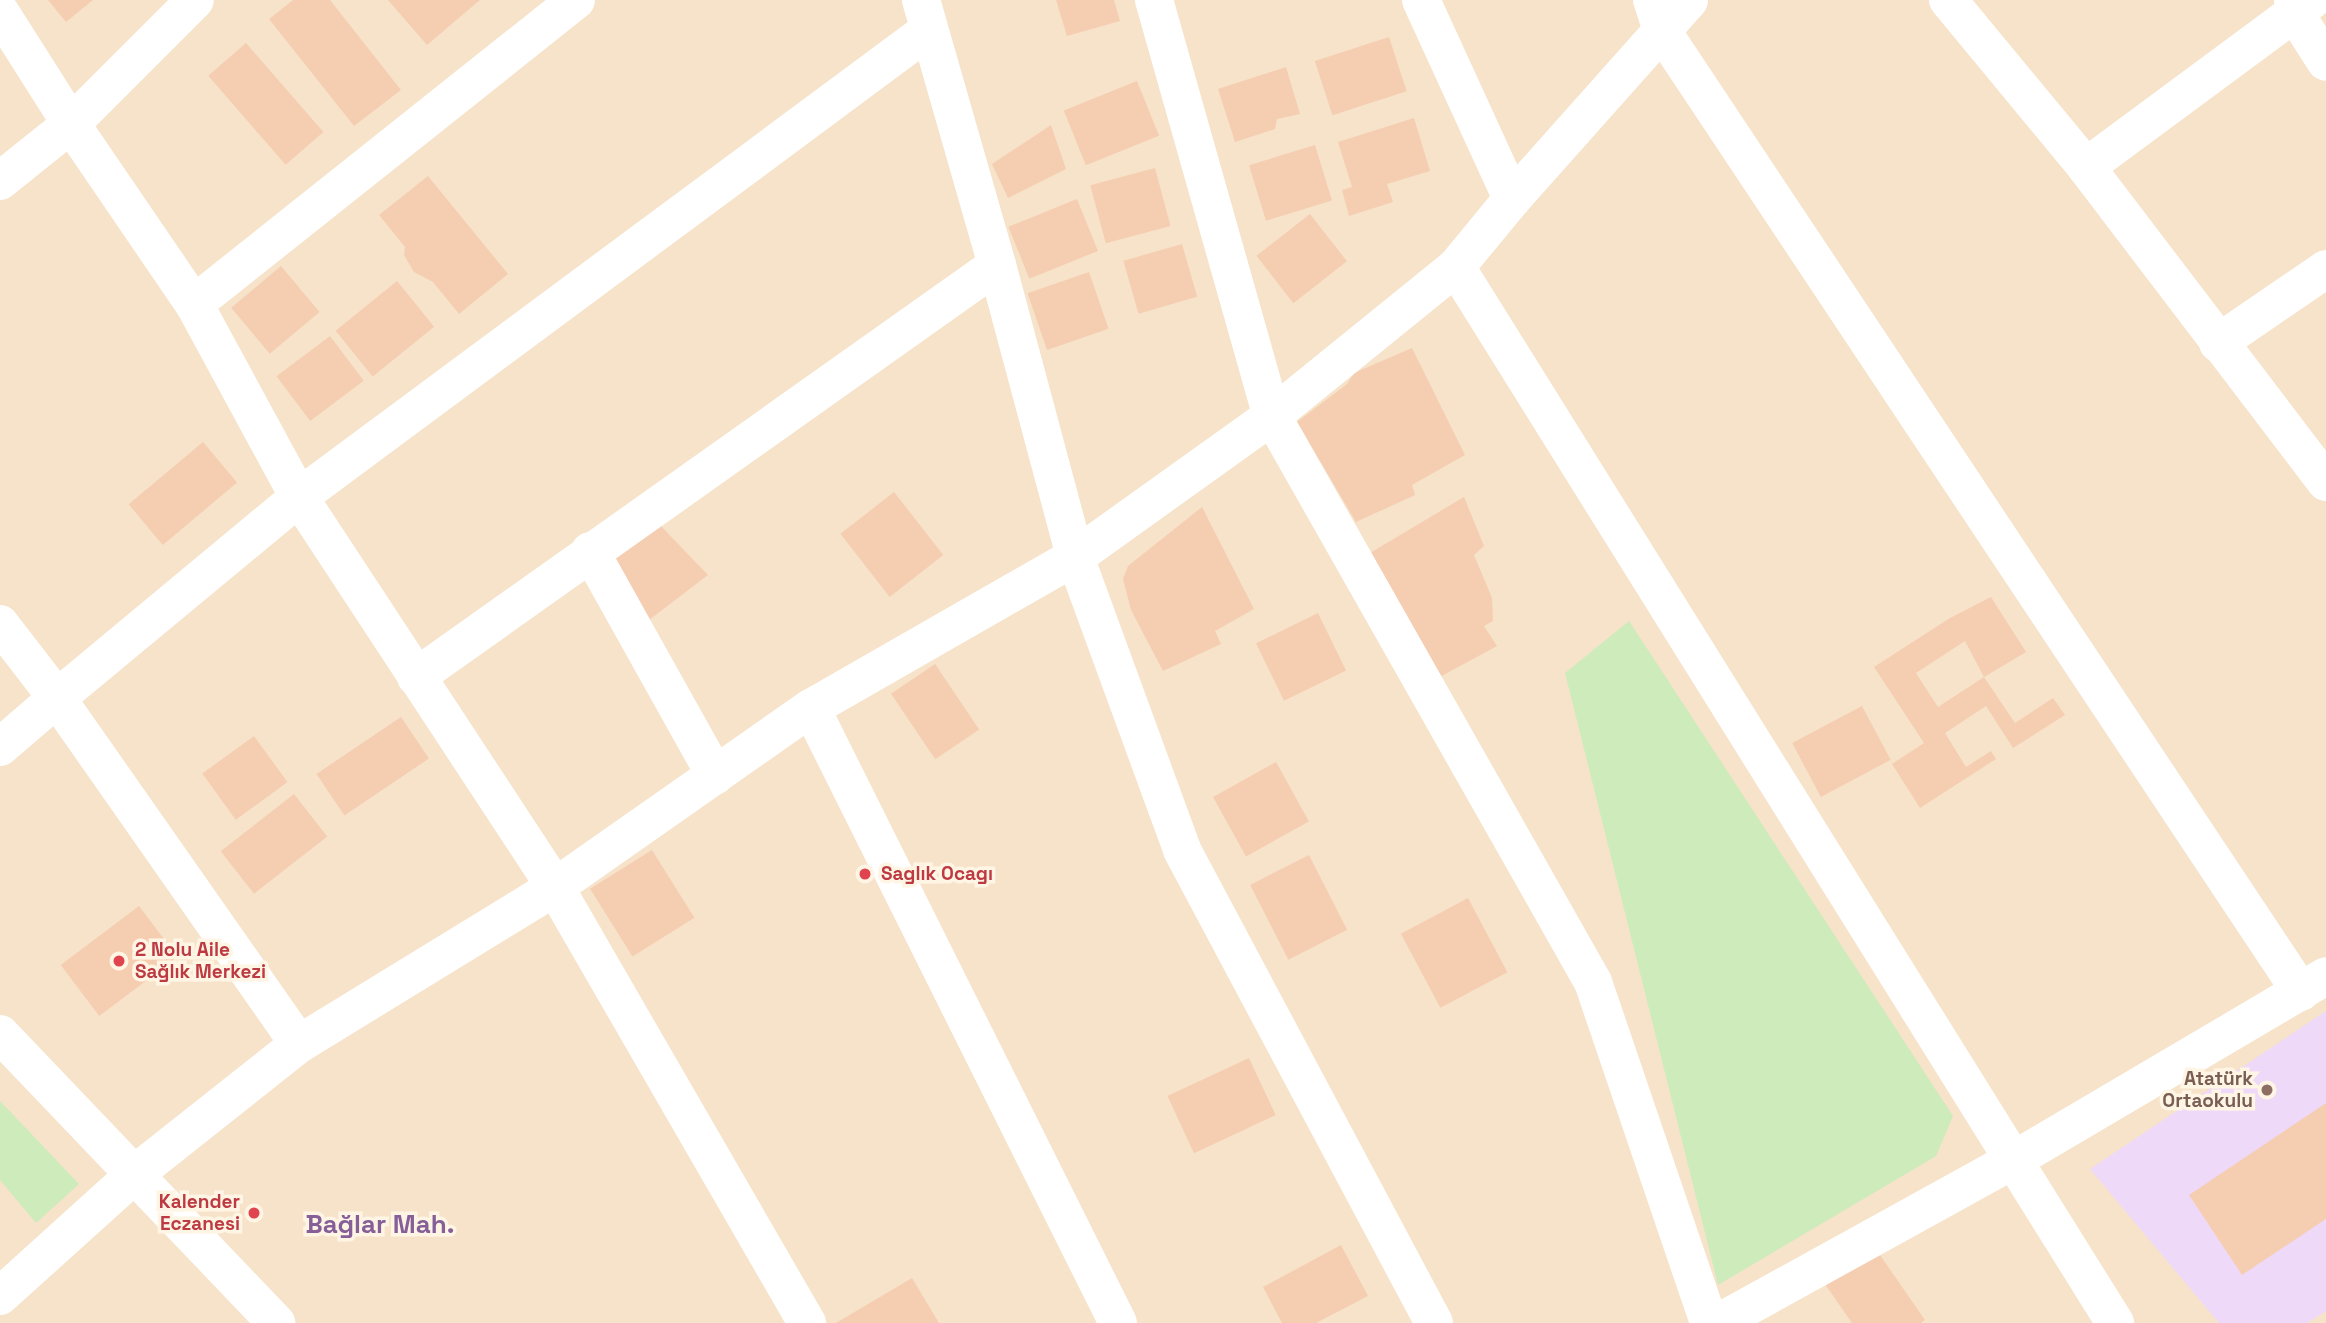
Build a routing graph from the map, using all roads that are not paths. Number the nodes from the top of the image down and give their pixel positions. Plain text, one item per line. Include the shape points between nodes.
1 (195, 0) edge
2 (576, 0) edge
3 (1154, 0) edge
4 (1421, 0) edge
5 (1689, 0) edge
6 (2300, 4) edge
7 (1960, 5) edge
8 (0, 12) edge
9 (925, 15) edge
10 (1657, 15) edge
11 (2326, 62) edge
12 (71, 124) junction
13 (2086, 167) junction
14 (0, 181) edge
15 (1512, 199) junction
16 (997, 265) junction
17 (1456, 267) junction
18 (2326, 268) edge
19 (194, 304) junction
20 (2218, 343) junction
21 (1272, 416) junction
22 (2326, 482) edge
23 (299, 497) junction
24 (590, 551) junction
25 (1074, 556) junction
26 (0, 624) edge
27 (416, 677) junction
28 (57, 698) junction
29 (811, 708) junction
30 (0, 747) edge
31 (715, 775) junction
32 (555, 887) junction
33 (2314, 984) edge
34 (0, 1034) edge
35 (299, 1044) junction
36 (2012, 1161) junction
37 (136, 1173) junction
38 (0, 1296) edge
39 (276, 1323) edge
40 (807, 1323) edge
41 (1118, 1323) edge
42 (1434, 1323) edge
43 (1709, 1323) edge
44 (1718, 1323) edge
45 (2115, 1323) edge

1 - 12 street
2 - 19 street
3 - 21 street
4 - 15 street
5 - 10 street
6 - 11 street
6 - 13 street
7 - 13 street
8 - 12 street
9 - 16 street
9 - 23 street
10 - 15 street
10 - 33 street
12 - 14 street
12 - 19 street
13 - 20 street
15 - 17 street
16 - 24 street
16 - 25 street
17 - 21 street
17 - 36 street
18 - 20 street
19 - 23 street
20 - 22 street
21 - 25 street
21 - 43 street via 1593,982
23 - 27 street
23 - 28 street
24 - 27 street
24 - 31 street
25 - 29 street
25 - 42 street via 1182,850
26 - 28 street
27 - 32 street
28 - 30 street
28 - 35 street
29 - 31 street
29 - 41 street
31 - 32 street
32 - 35 street
32 - 40 street
33 - 36 street
34 - 37 street
35 - 37 street
36 - 44 street
36 - 45 street
37 - 38 street
37 - 39 street

